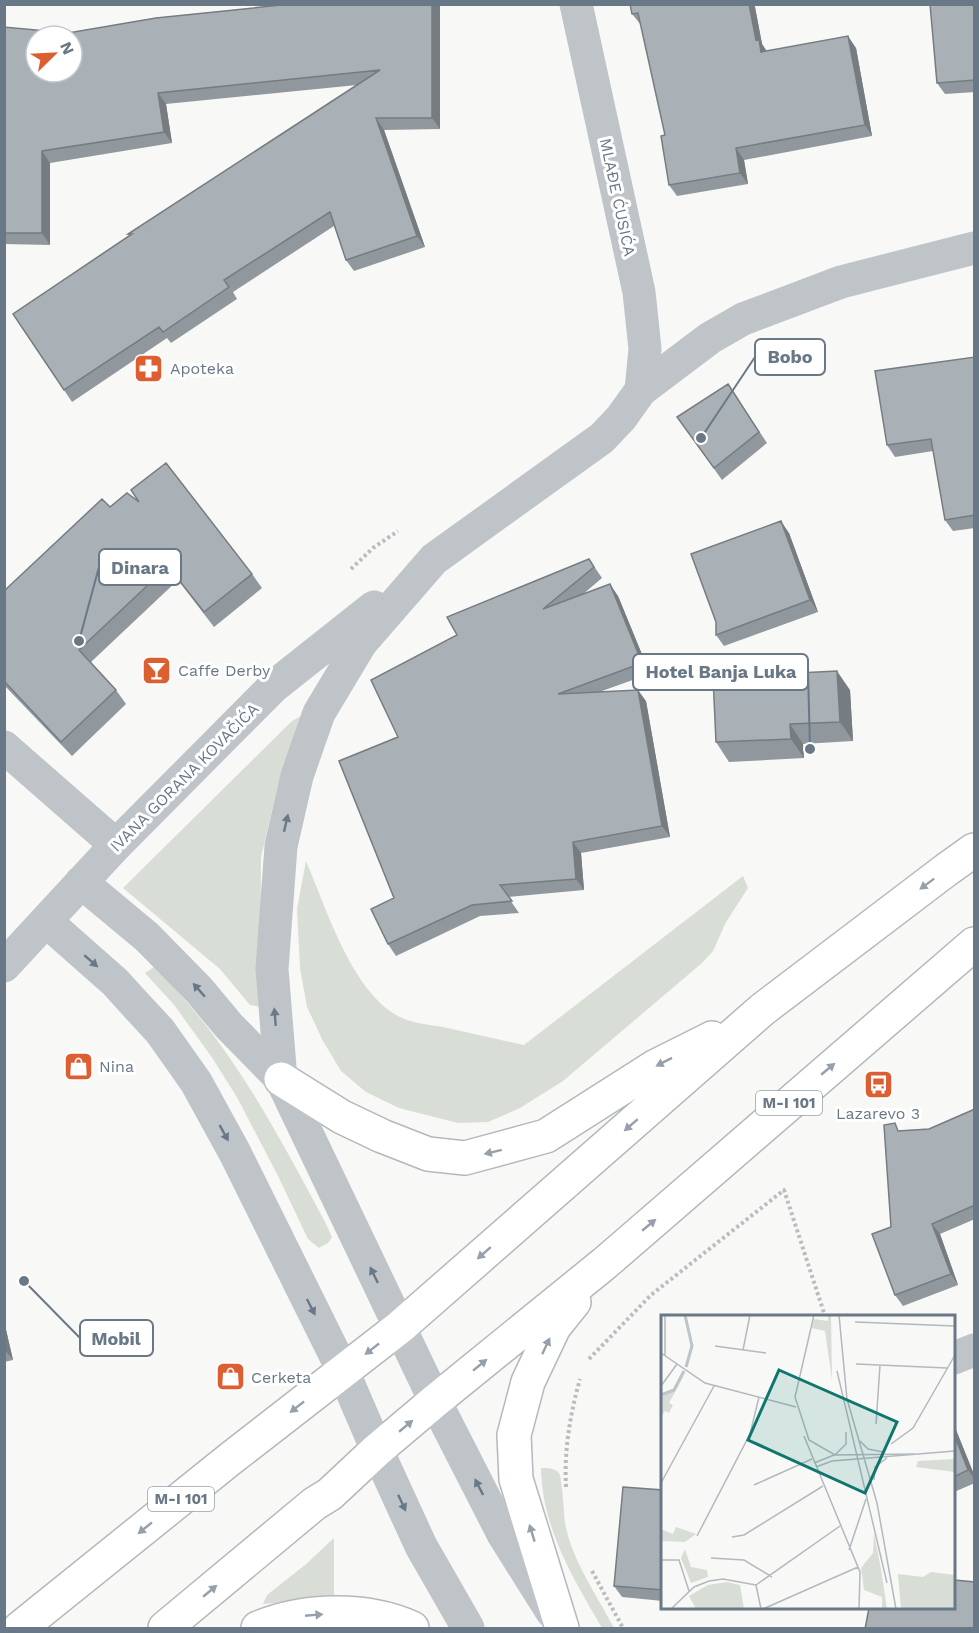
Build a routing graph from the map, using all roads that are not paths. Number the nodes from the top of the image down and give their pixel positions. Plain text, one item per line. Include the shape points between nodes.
1 (576, 4) edge
2 (975, 248) edge
3 (641, 390) junction
4 (435, 559) junction
5 (4, 747) edge
6 (116, 845) junction
7 (975, 850) edge
8 (81, 882) junction
9 (47, 922) junction
10 (975, 944) edge
11 (4, 966) edge
12 (754, 1017) junction
13 (281, 1079) junction
14 (605, 1263) junction
15 (400, 1327) junction
16 (975, 1350) edge
17 (955, 1358) edge
18 (344, 1371) junction
19 (435, 1401) junction
20 (377, 1450) junction
21 (20, 1629) edge
22 (165, 1629) edge
23 (258, 1629) edge
24 (412, 1629) edge
25 (468, 1629) edge
26 (562, 1629) edge

1 - 3 street, MLAĐE ĆUSIĆA via 639,292 645,349
2 - 3 street via 841,282 743,319 710,338
3 - 4 street via 602,438
4 - 6 street, IVANA GORANA KOVAČIĆA via 273,687
13 -> 4 street via 272,969 281,846 297,776 319,712 360,643
5 - 6 street
6 - 8 street, IVANA GORANA KOVAČIĆA
7 -> 12 main road, M-I 101
8 - 9 street, IVANA GORANA KOVAČIĆA
13 -> 8 street via 147,937
9 - 11 street, IVANA GORANA KOVAČIĆA
9 -> 18 street via 115,982 160,1031 196,1082 236,1153
14 -> 10 main road, M-I 101
12 -> 13 main road via 656,1066 546,1136 465,1158 428,1154 382,1136 342,1117
12 -> 15 main road, M-I 101
15 -> 13 street
19 -> 14 main road, M-I 101
26 -> 14 main road via 516,1479 514,1435 528,1382 555,1327
15 -> 18 main road, M-I 101
15 - 19 street
16 - 17 street
18 - 20 street
18 -> 21 main road, M-I 101
20 -> 19 main road, M-I 101
26 -> 19 street via 503,1534
22 -> 20 main road, M-I 101 via 330,1494
20 -> 25 street via 421,1546
23 -> 24 main road via 284,1619 353,1614 377,1617

